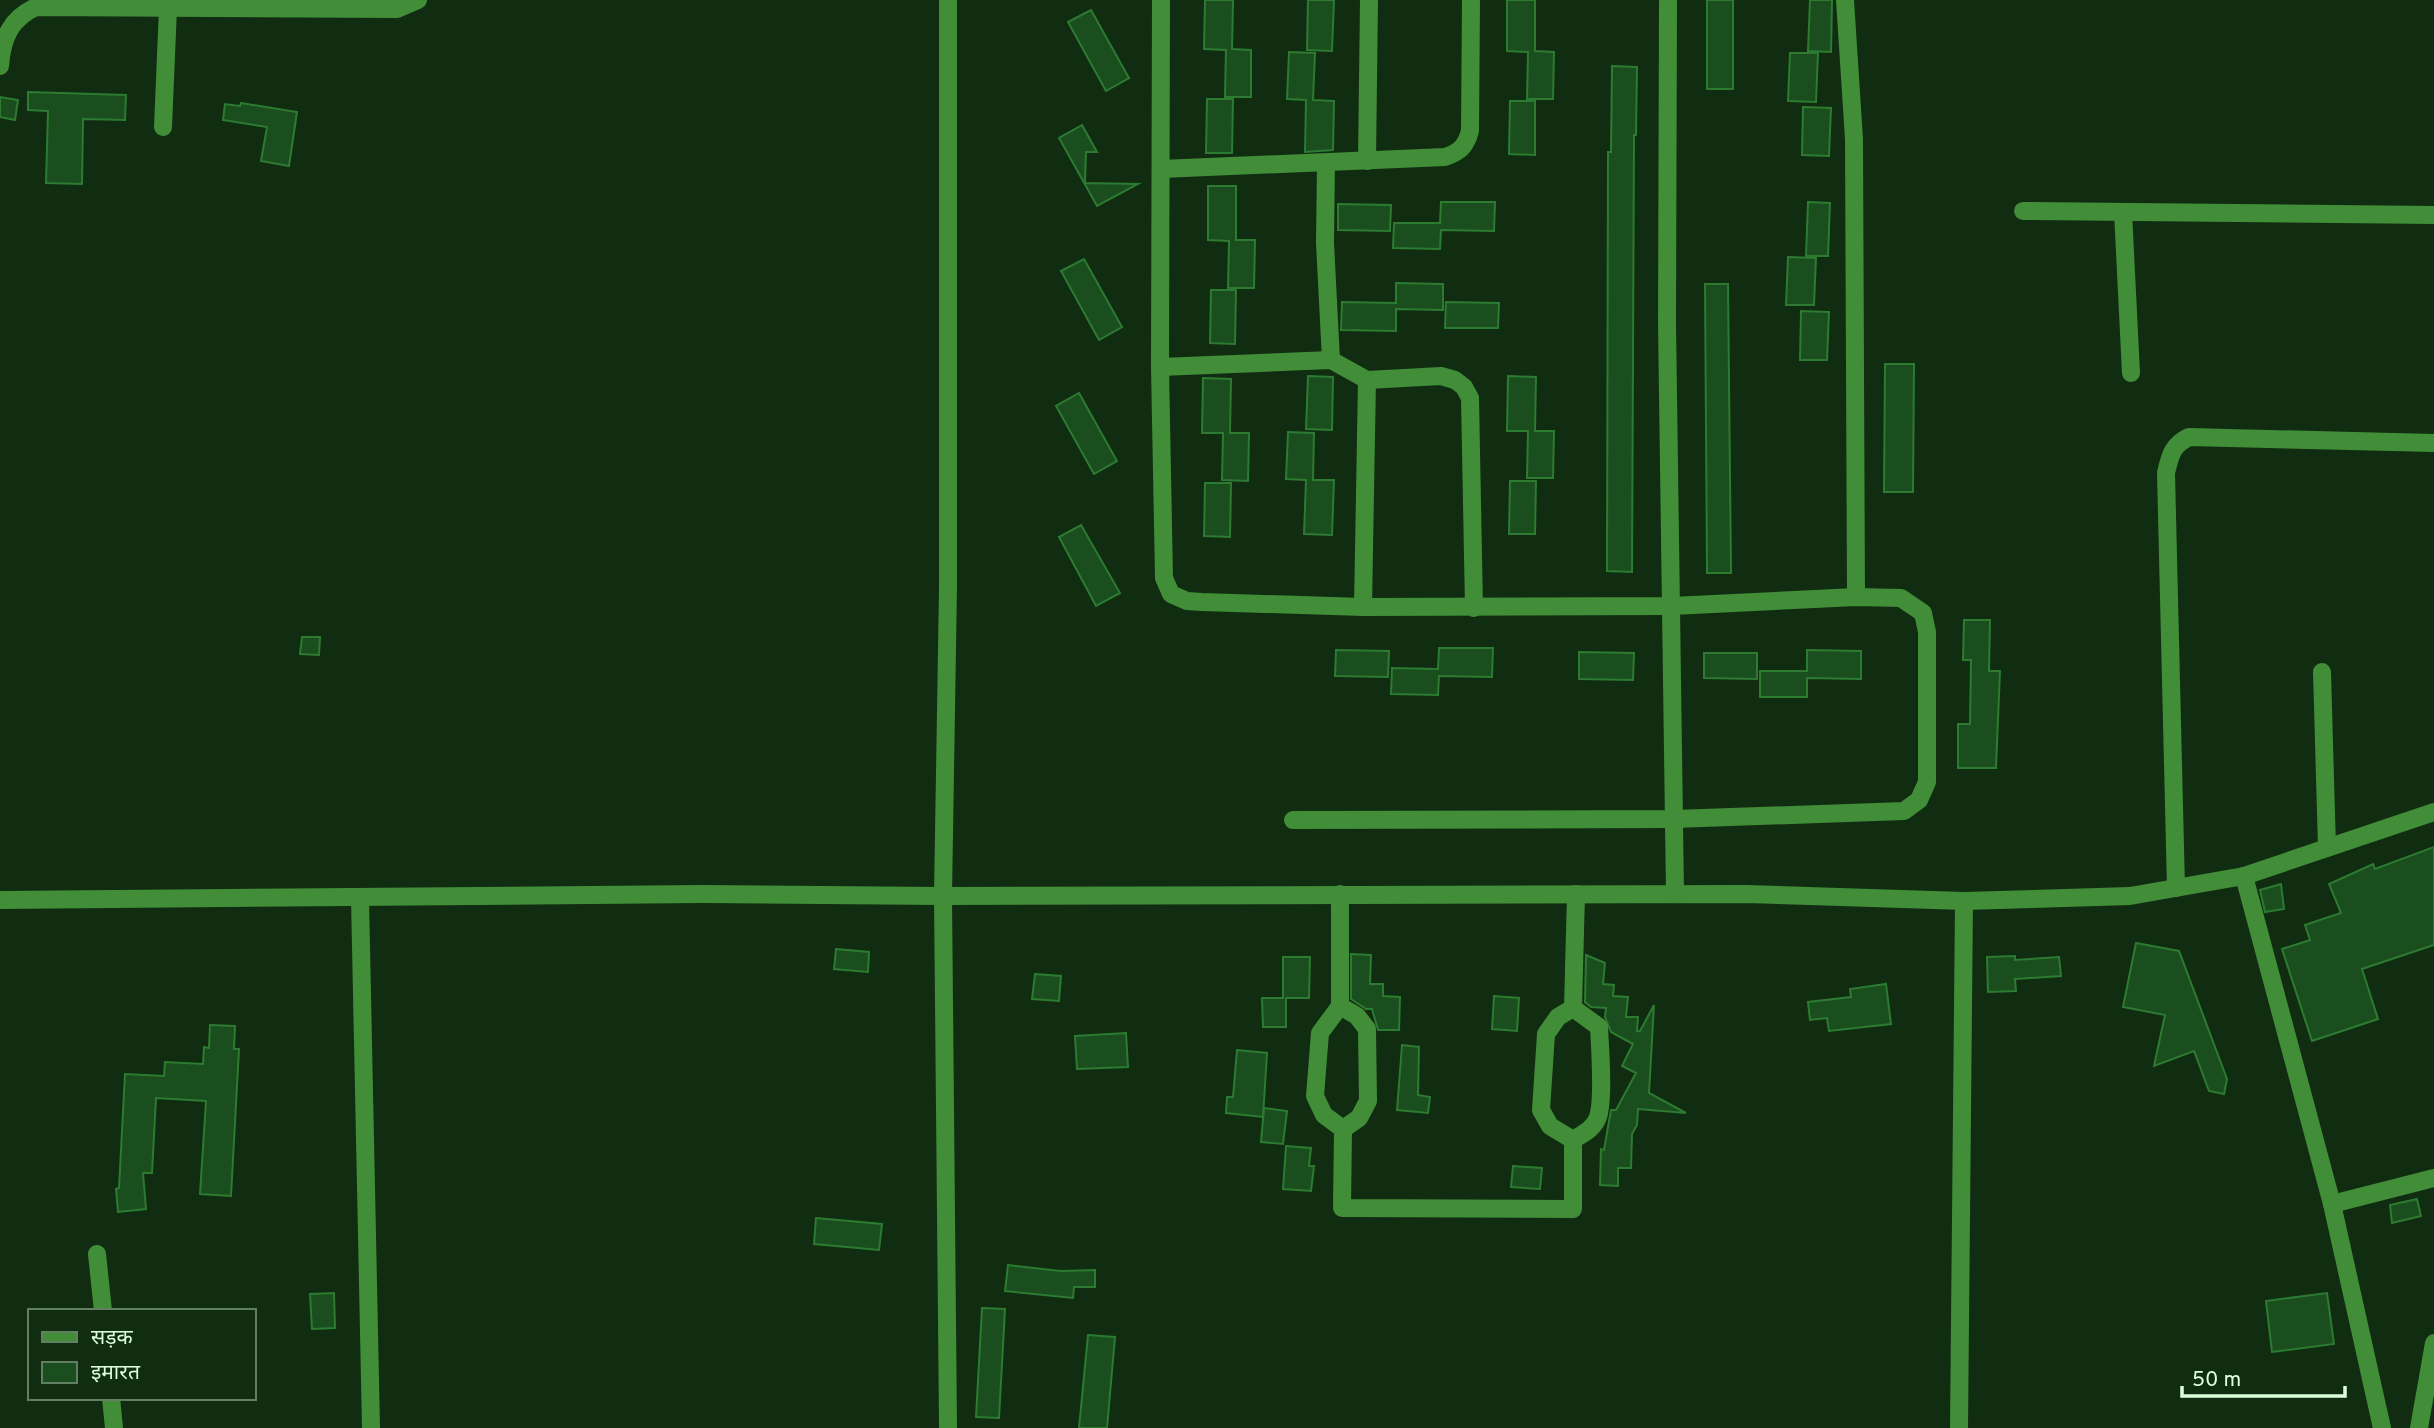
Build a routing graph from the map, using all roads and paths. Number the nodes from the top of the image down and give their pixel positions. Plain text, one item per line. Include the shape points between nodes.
1 (418, 0) edge
2 (948, 0) edge
3 (1161, 0) edge
4 (1369, 0) edge
5 (1471, 0) edge
6 (1668, 0) edge
7 (1845, 0) edge
8 (285, 5) edge
9 (168, 8) junction
10 (0, 65) edge
11 (163, 127) dead end
12 (1367, 161) junction
13 (1326, 164) junction
14 (1161, 169) junction
15 (2023, 211) dead end
16 (2123, 212) junction
17 (2434, 215) edge
18 (1331, 360) junction
19 (1160, 367) junction
20 (2131, 373) dead end
21 (1367, 380) junction
22 (2434, 443) edge
23 (1856, 597) junction
24 (1363, 607) junction
25 (1672, 607) junction
26 (1474, 608) junction
27 (2322, 673) dead end
28 (2434, 812) edge
29 (1674, 819) junction
30 (1293, 820) dead end
31 (2327, 848) junction
32 (2244, 876) junction
33 (2176, 888) junction
34 (1340, 894) junction
35 (1576, 894) junction
36 (1675, 894) junction
37 (943, 896) junction
38 (359, 898) junction
39 (0, 900) edge
40 (1964, 901) junction
41 (1340, 1006) junction
42 (1573, 1008) junction
43 (1343, 1129) junction
44 (1573, 1140) junction
45 (2434, 1178) edge
46 (2332, 1203) junction
47 (97, 1254) dead end
48 (103, 1309) edge
49 (2434, 1343) edge
50 (111, 1400) edge
51 (114, 1428) edge
52 (370, 1428) edge
53 (948, 1428) edge
54 (1959, 1428) edge
55 (2382, 1428) edge
56 (2419, 1428) edge

1 - 8 street via 397,9
2 - 37 street
3 - 14 street
4 - 12 street
5 - 12 street via 1470,131 1466,144 1445,157
6 - 25 street
7 - 23 street via 1854,139
8 - 9 street
9 - 10 street via 36,7 19,15 8,30
9 - 11 street
12 - 13 street
13 - 14 street
13 - 18 street
14 - 19 street
15 - 16 street
16 - 17 street
16 - 20 street
18 - 19 street
18 - 21 street
19 - 24 street via 1164,578 1171,594 1187,601
21 - 24 street
21 - 26 street via 1441,376 1464,387 1470,398
22 - 33 street via 2189,437 2170,452 2166,473
23 - 25 street
23 - 29 street via 1901,598 1923,612 1927,632 1927,782 1919,800 1895,812
24 - 26 street
25 - 26 street
25 - 29 street
27 - 31 street
28 - 31 street
29 - 30 street
29 - 36 street
31 - 32 street
32 - 33 street
32 - 46 street
33 - 40 street via 2130,896
34 - 35 street
34 - 37 street
34 - 41 street
35 - 36 street
35 - 42 street
36 - 40 street
37 - 38 street
37 - 53 street
38 - 39 street
38 - 52 street
40 - 54 street
41 - 43 street via 1320,1033 1315,1096 1324,1115
41 - 43 street via 1367,1029 1368,1101 1359,1118
42 - 44 street via 1599,1027 1601,1060 1598,1117 1591,1129
42 - 44 street via 1558,1017 1546,1034 1541,1110 1550,1126
43 - 44 street via 1342,1208 1573,1209
45 - 46 street
46 - 55 street
47 - 48 street
49 - 56 street
50 - 51 street

